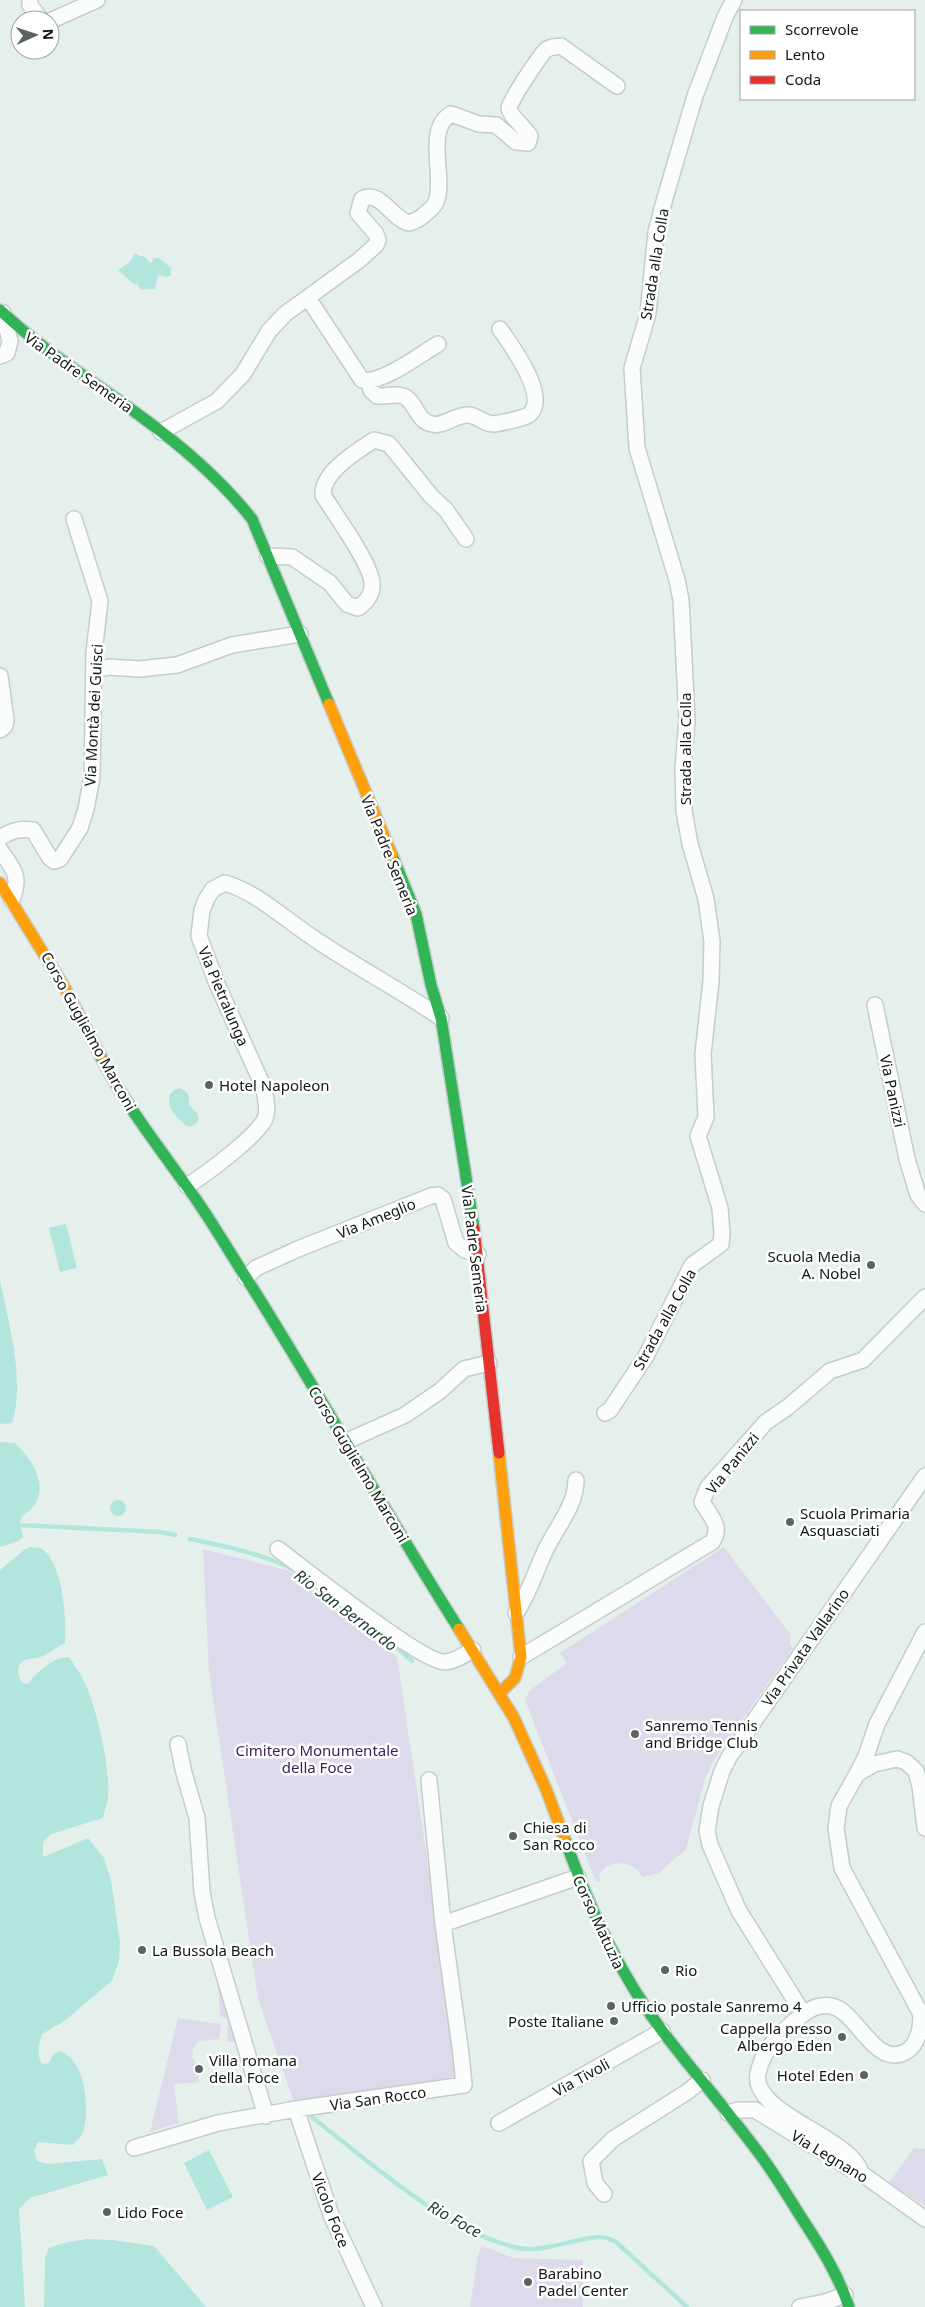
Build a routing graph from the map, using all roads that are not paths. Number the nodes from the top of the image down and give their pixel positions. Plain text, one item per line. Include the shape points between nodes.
1 (97, 0) edge
2 (734, 0) edge
3 (60, 17) edge
4 (617, 86) dead end
5 (308, 298) junction
6 (2, 312) edge
7 (500, 329) dead end
8 (438, 344) dead end
9 (0, 356) edge
10 (370, 382) junction
11 (161, 432) junction
12 (74, 519) dead end
13 (466, 539) dead end
14 (268, 556) junction
15 (300, 634) junction
16 (94, 670) junction
17 (0, 676) edge
18 (0, 730) edge
19 (0, 838) edge
20 (0, 850) edge
21 (0, 883) edge
22 (12, 900) junction
23 (875, 1005) dead end
24 (441, 1018) junction
25 (187, 1186) junction
26 (925, 1204) edge
27 (478, 1254) junction
28 (246, 1278) junction
29 (925, 1298) edge
30 (489, 1362) junction
31 (605, 1413) dead end
32 (347, 1441) junction
33 (925, 1476) edge
34 (576, 1480) dead end
35 (278, 1549) dead end
36 (516, 1613) junction
37 (925, 1632) edge
38 (473, 1650) junction
39 (521, 1657) junction
40 (500, 1693) junction
41 (178, 1744) dead end
42 (857, 1774) junction
43 (429, 1780) dead end
44 (925, 1828) edge
45 (578, 1877) junction
46 (443, 1924) junction
47 (803, 2013) junction
48 (662, 2031) junction
49 (702, 2080) junction
50 (296, 2109) junction
51 (728, 2113) junction
52 (266, 2116) junction
53 (499, 2123) dead end
54 (134, 2148) dead end
55 (861, 2173) junction
56 (604, 2194) dead end
57 (925, 2220) edge
58 (846, 2297) edge
59 (374, 2307) edge
60 (800, 2307) edge
61 (859, 2307) edge

1 - 3 street
2 - 31 street, Strada alla Colla via 695,96 665,198 656,232 648,314 632,368 637,448 681,600 687,720 682,793 712,941 703,1054 706,1117 698,1136 720,1208 722,1234 721,1244 692,1265 646,1356
4 - 5 street via 561,46 555,47 544,52 517,88 509,105 509,111 530,136 528,143 516,142 496,125 478,124 451,114 446,117 438,140 438,196 434,206 420,219 410,223 399,219 373,197 362,200 358,214 376,234 376,245
5 - 10 street via 362,380
5 - 11 street via 285,314 269,331 243,374 217,401
6 - 9 street via 10,347
6 - 11 main road, Via Padre Semeria via 40,346
7 - 10 street via 527,370 534,404 526,417 495,424 464,415 431,424 420,418 407,398 377,396 371,390
8 - 10 street
11 - 14 main road, Via Padre Semeria via 236,497 252,520
12 - 16 street, Via Montà dei Guisci via 100,600
13 - 14 street via 446,510 389,444 374,440 330,473 323,488 323,495 369,568 372,589 364,604 358,608 347,604 330,583 292,557
14 - 15 main road, Via Padre Semeria via 282,597
15 - 16 street via 232,645 177,665
15 - 24 main road, Via Padre Semeria via 416,914
16 - 19 street, Via Montà dei Guisci via 92,777 80,828 60,860 54,861 33,830 11,830
17 - 18 street via 6,720
20 - 22 street via 16,874 18,886
21 - 22 main road, Corso Guglielmo Marconi
22 - 25 main road, Corso Guglielmo Marconi via 66,990 108,1071
23 - 26 street, Via Panizzi via 908,1159 918,1195
24 - 25 street, Via Pietralunga via 312,937 257,897 225,883 213,889 202,910 199,936 264,1088 266,1118 237,1148
24 - 27 main road, Via Padre Semeria
25 - 28 main road, Corso Guglielmo Marconi
27 - 28 street, Via Ameglio via 456,1243 442,1200 431,1196 262,1266
27 - 30 main road, Via Padre Semeria
28 - 32 main road, Corso Guglielmo Marconi
29 - 39 street, Via Panizzi via 863,1360 830,1371 766,1422 708,1487 702,1502 716,1527 717,1535 712,1542
30 - 32 street via 464,1369 440,1392 405,1414
30 - 36 main road, Via Padre Semeria
32 - 38 main road, Corso Guglielmo Marconi via 418,1564
33 - 47 street, Via Privata Vallarino via 734,1750 722,1771 711,1806 707,1831 718,1866 755,1939
34 - 36 street via 574,1499 546,1548 527,1598
35 - 38 street via 409,1647 438,1662
36 - 39 main road, Via Padre Semeria
37 - 42 street via 877,1724
38 - 40 main road, Corso Guglielmo Marconi
39 - 40 main road, Via Padre Semeria via 516,1679
40 - 45 main road, Corso Matuzia via 546,1789
41 - 52 street via 197,1818 207,1918
42 - 44 street via 885,1760 906,1762 916,1772
42 - 47 street via 839,1806 836,1828 842,1868 915,2001 921,2014 921,2026 910,2049 893,2055 884,2053 832,2006 815,2007
43 - 46 street, Via San Rocco
45 - 46 street
45 - 48 main road, Corso Matuzia via 628,1982
46 - 50 street, Via San Rocco via 464,2086
47 - 55 street via 766,2052 757,2076 759,2084 785,2114 850,2156
48 - 49 main road, Corso Matuzia
48 - 53 street, Via Tivoli
49 - 51 main road, Corso Matuzia
49 - 56 street via 613,2139 591,2161 594,2182
50 - 52 street, Via San Rocco
50 - 59 street, Vicolo Foce via 331,2215
51 - 55 street, Via Legnano via 755,2110
51 - 58 main road, Corso Matuzia via 798,2210
52 - 54 street, Via San Rocco via 218,2123
55 - 57 street, Via Legnano
58 - 60 street
58 - 61 main road, Corso Matuzia

